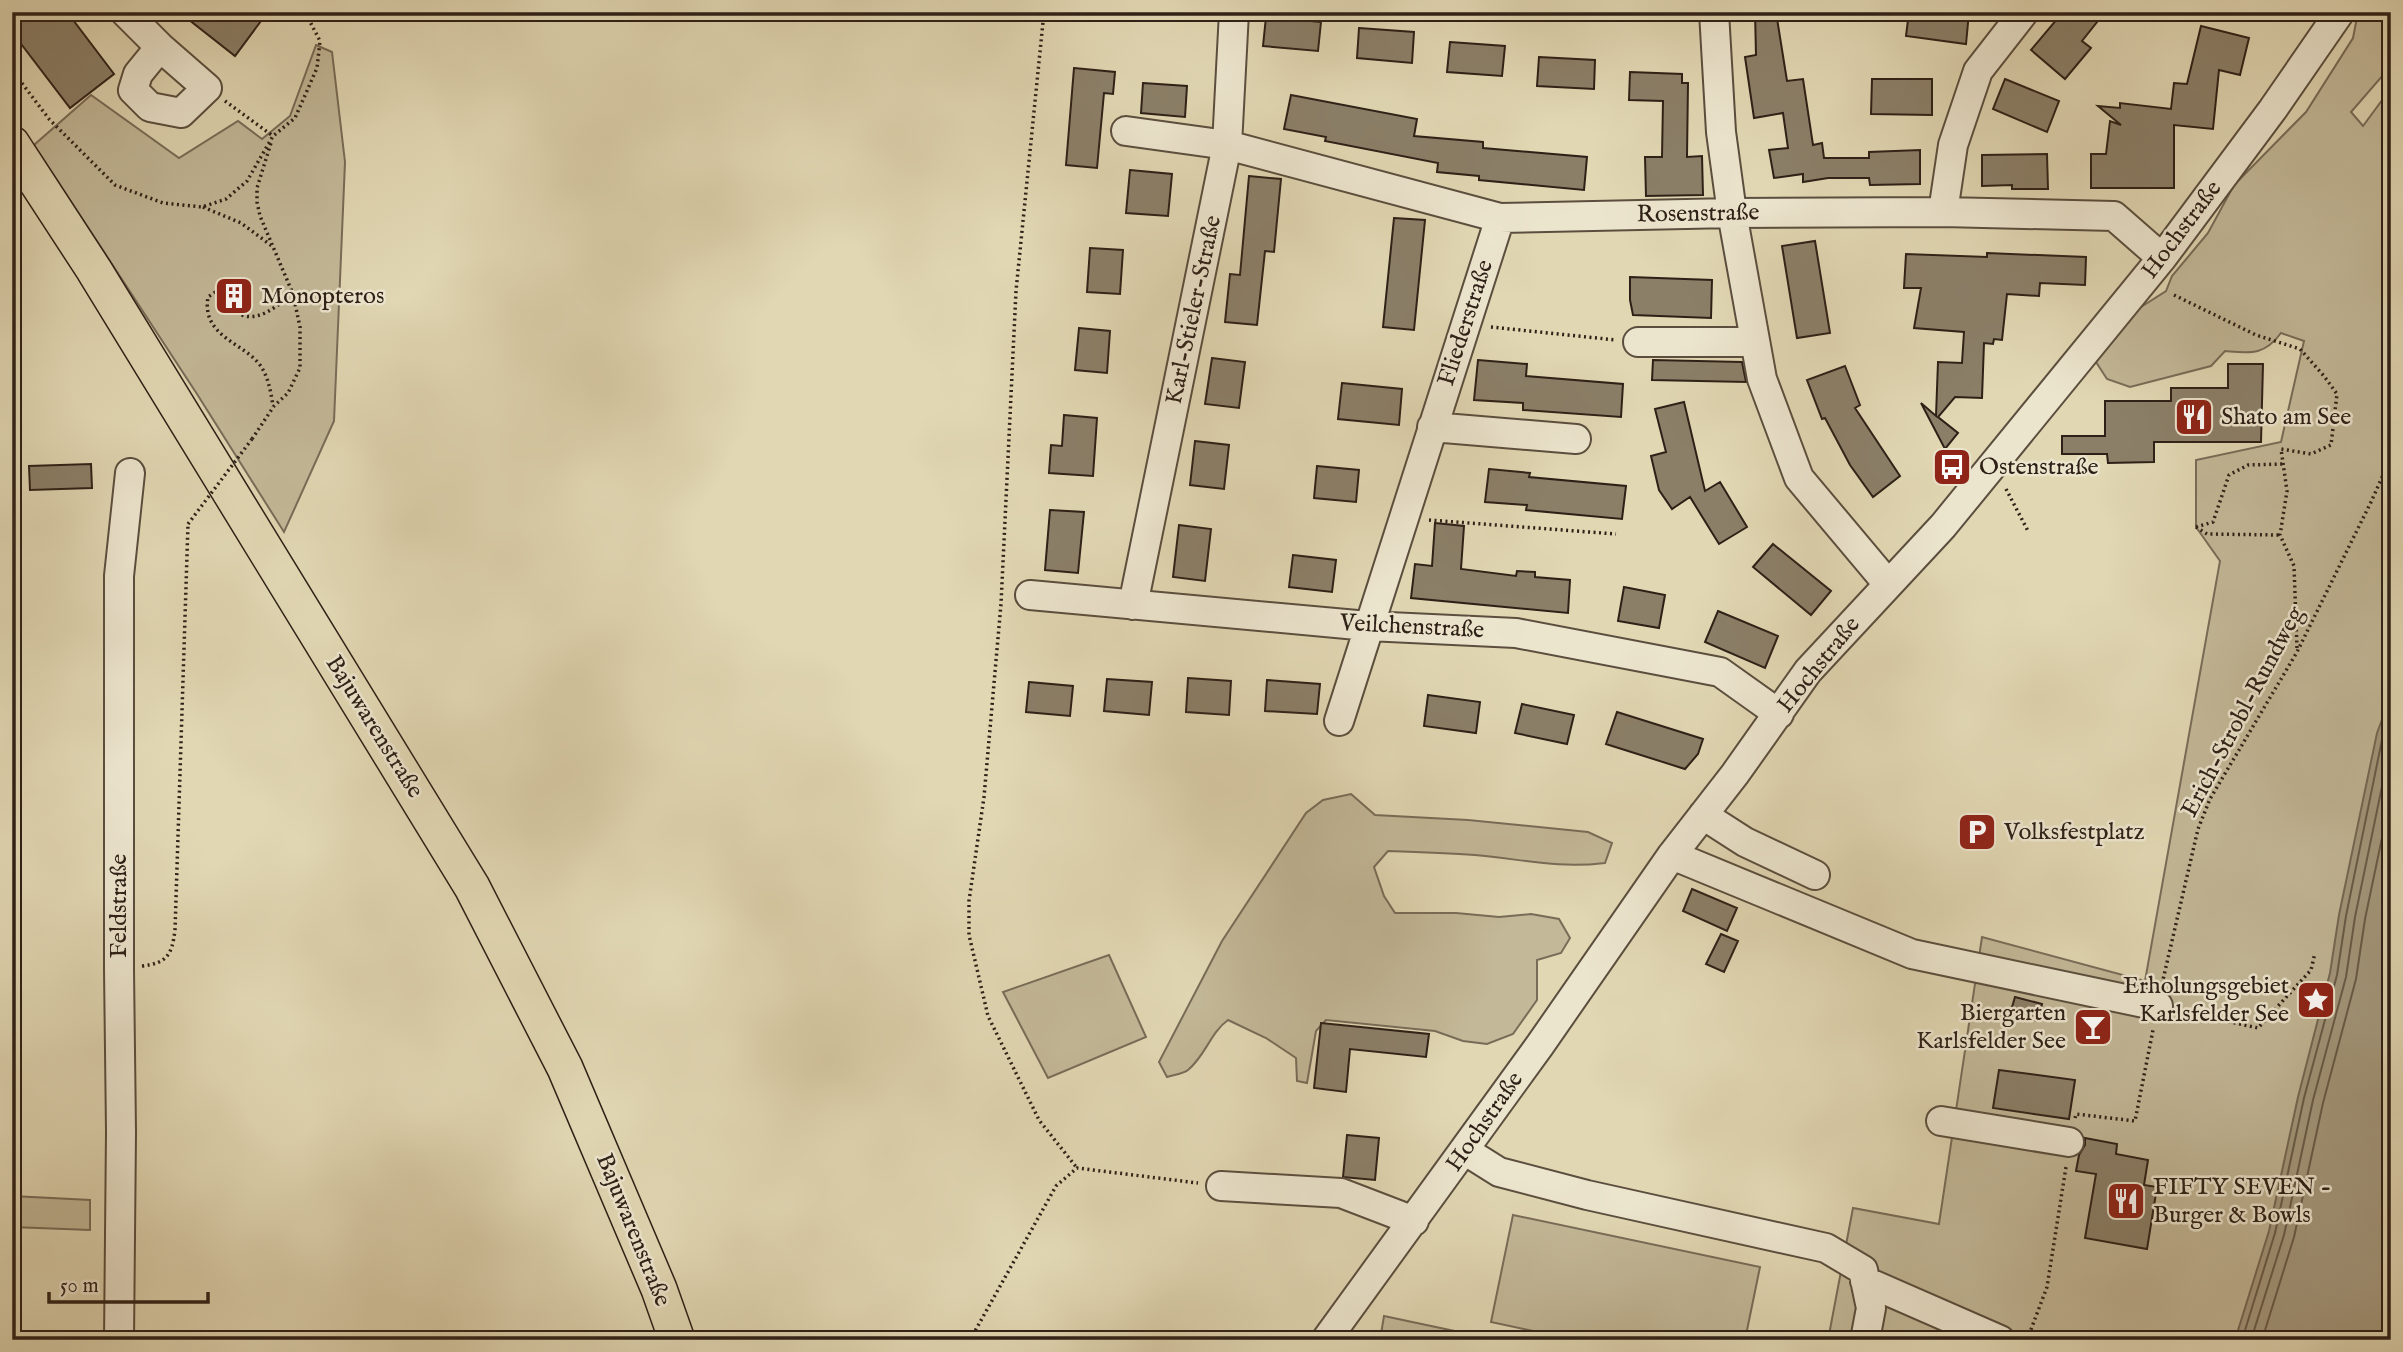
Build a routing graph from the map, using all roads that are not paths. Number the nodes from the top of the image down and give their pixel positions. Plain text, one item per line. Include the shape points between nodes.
1 (125, 12) edge
2 (1234, 12) edge
3 (1714, 12) edge
4 (2024, 12) edge
5 (2340, 12) edge
6 (160, 47) junction
7 (1126, 131) dead end
8 (12, 144) edge
9 (1227, 145) junction
10 (1943, 212) junction
11 (1732, 213) junction
12 (1500, 218) junction
13 (2162, 258) junction
14 (1638, 342) road end
15 (1755, 342) junction
16 (1432, 427) junction
17 (1576, 439) dead end
18 (130, 473) dead end
19 (1888, 584) junction
20 (1030, 596) dead end
21 (1133, 605) junction
22 (1368, 626) junction
23 (1779, 714) junction
24 (1339, 721) dead end
25 (1703, 815) junction
26 (1672, 855) junction
27 (1815, 875) dead end
28 (2158, 1006) road end
29 (1941, 1121) dead end
30 (2070, 1142) road end
31 (1464, 1150) junction
32 (1221, 1186) road end
33 (1414, 1221) junction
34 (1865, 1281) junction
35 (119, 1340) edge
36 (677, 1340) edge
37 (1326, 1340) edge
38 (1865, 1340) edge
39 (2000, 1340) edge

1 - 6 street
2 - 9 street, Karl-Stieler-Straße
3 - 11 street via 1721,132
4 - 10 street via 1978,71 1953,145
5 - 13 street, Hochstraße
6 - 6 street via 207,88 181,113 150,107 133,90 138,74
7 - 9 street, Rosenstraße
8 - 36 main road, Bajuwarenstraße via 472,887 565,1068
9 - 12 street, Rosenstraße
9 - 21 street, Karl-Stieler-Straße
10 - 11 street, Rosenstraße
10 - 13 street, Rosenstraße via 2114,216
11 - 12 street, Rosenstraße
11 - 15 street
12 - 16 street, Fliederstraße
13 - 19 street, Hochstraße via 1944,526
14 - 15 street
15 - 19 street via 1762,379 1799,478
16 - 17 street
16 - 22 street, Fliederstraße
18 - 35 street, Feldstraße via 119,576
19 - 23 street, Hochstraße via 1808,671
20 - 21 street, Veilchenstraße
21 - 22 street, Veilchenstraße
22 - 23 street, Veilchenstraße via 1516,633 1720,672
22 - 24 street, Fliederstraße
23 - 25 street, Hochstraße
25 - 26 street, Hochstraße
25 - 27 street via 1745,842
26 - 28 street via 1912,954
26 - 31 street, Hochstraße
29 - 30 street
31 - 33 street, Hochstraße
31 - 34 street via 1499,1172 1826,1248 1863,1270
32 - 33 street via 1341,1193
33 - 37 street, Hochstraße
34 - 38 street via 1871,1308
34 - 39 street

